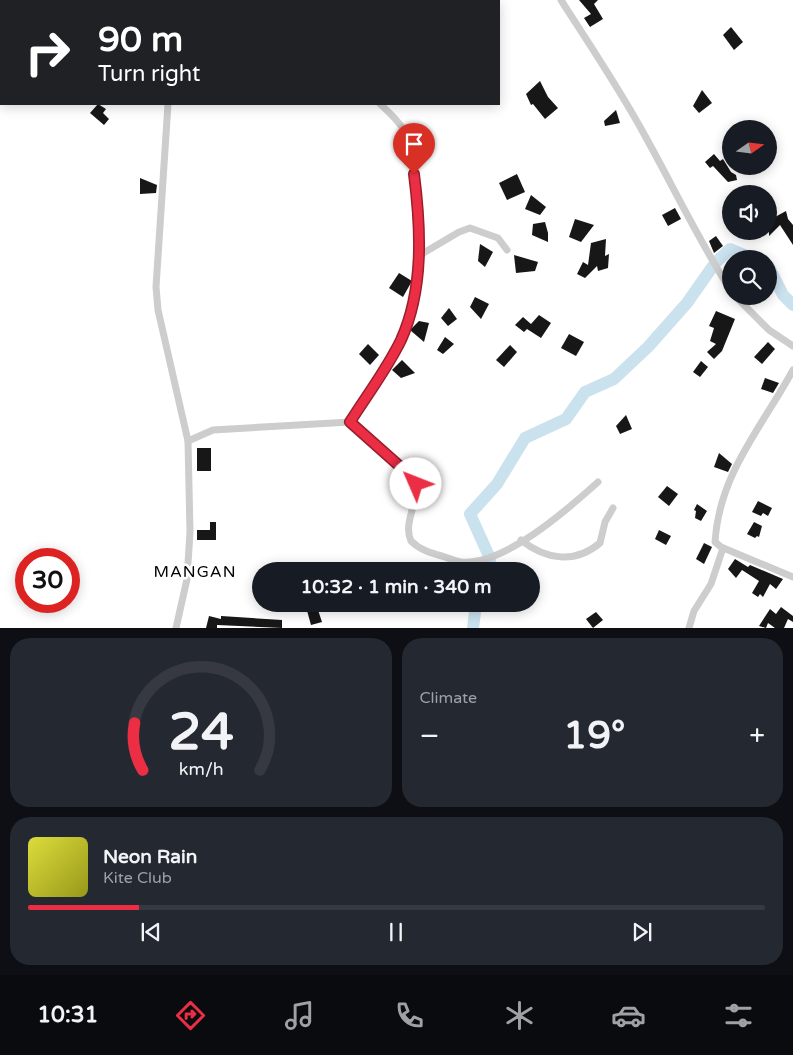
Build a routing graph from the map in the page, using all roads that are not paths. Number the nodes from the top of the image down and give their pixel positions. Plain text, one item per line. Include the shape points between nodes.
1 (561, 0) edge
2 (168, 105) edge
3 (381, 105) edge
4 (508, 250) dead end
5 (420, 254) junction
6 (722, 277) edge
7 (744, 305) edge
8 (793, 346) edge
9 (793, 370) edge
10 (350, 422) junction
11 (188, 441) junction
12 (598, 482) dead end
13 (613, 508) dead end
14 (521, 540) junction
15 (723, 548) junction
16 (793, 577) edge
17 (176, 628) edge
18 (689, 628) edge

1 - 6 street via 643,131
2 - 11 street via 156,287
3 - 5 street via 400,124 409,145 418,206
4 - 5 street via 498,238 470,228
5 - 10 street via 410,313 401,340
7 - 8 street via 769,330
9 - 15 street via 727,484 715,542
10 - 11 street via 213,430
10 - 14 street via 415,480 409,531 416,546 460,562 488,558
11 - 17 street via 188,579
12 - 14 street via 553,522
13 - 14 street via 605,522 600,543 587,553 560,558 534,551
15 - 16 street
15 - 18 street via 711,584 694,612

